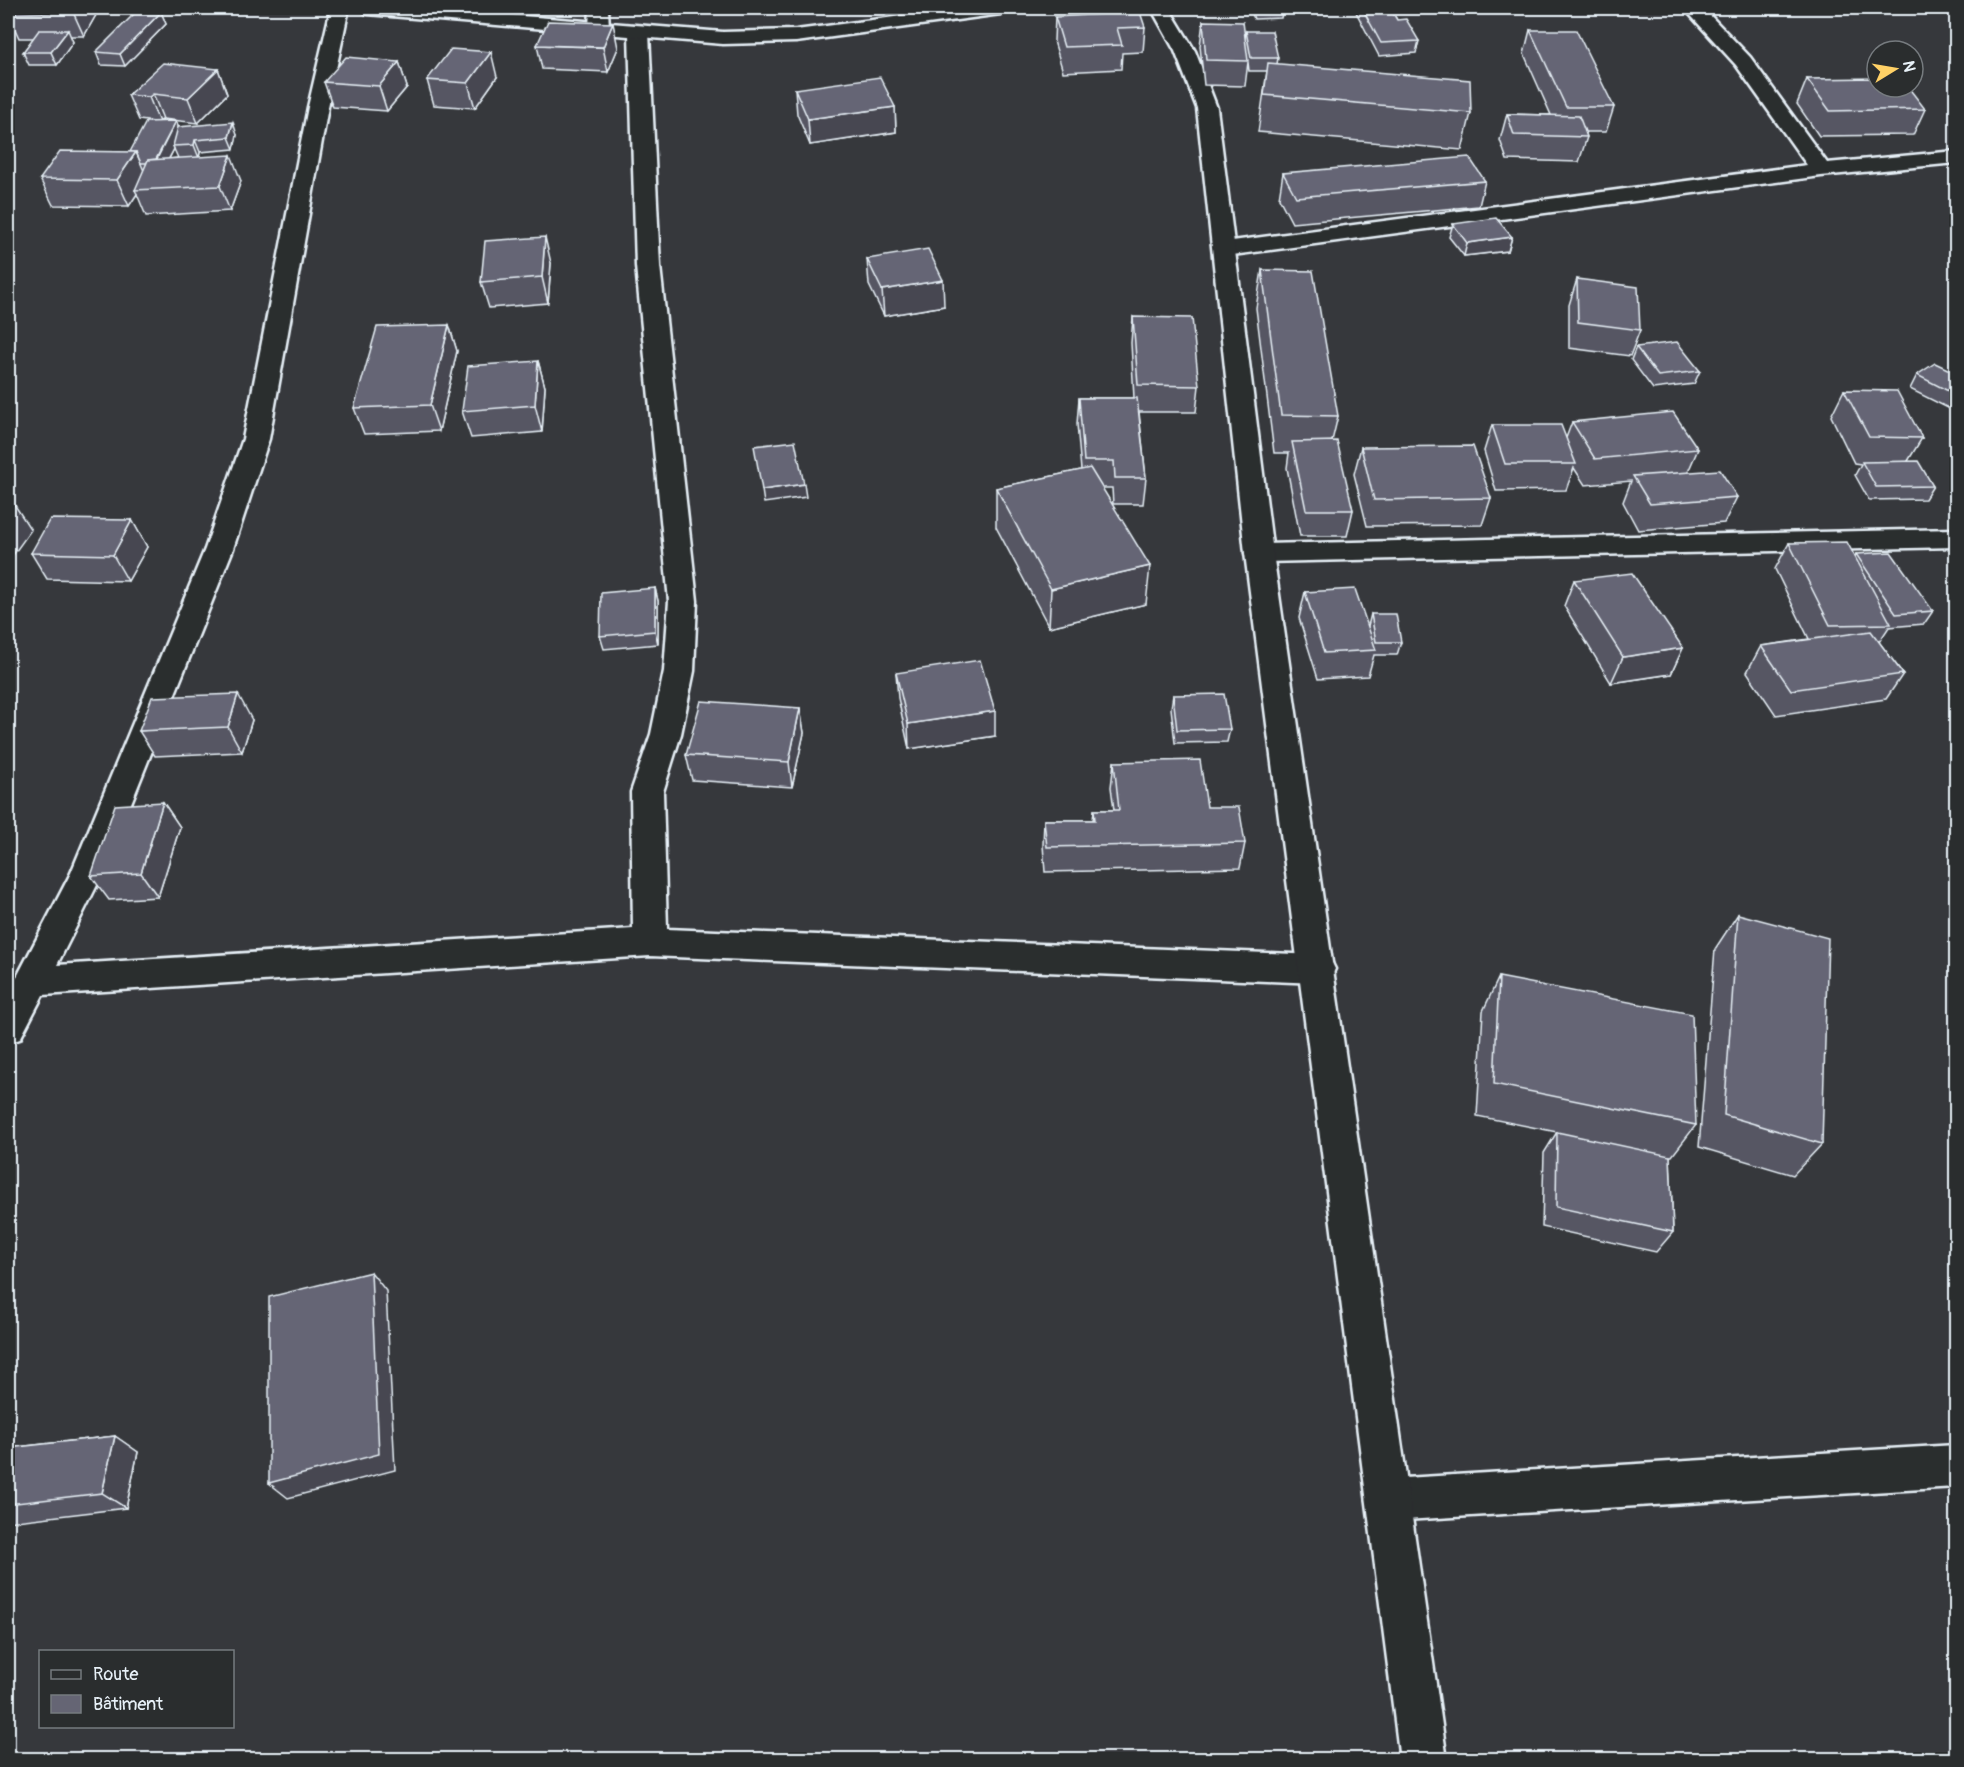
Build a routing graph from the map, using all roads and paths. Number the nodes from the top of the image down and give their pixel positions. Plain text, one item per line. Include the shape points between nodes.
1 (340, 8) edge
2 (367, 8) edge
3 (599, 8) edge
4 (1002, 8) edge
5 (1160, 8) edge
6 (1693, 8) edge
7 (599, 29) junction
8 (639, 33) junction
9 (1956, 157) edge
10 (1821, 170) junction
11 (1225, 249) junction
12 (1956, 538) edge
13 (1259, 553) junction
14 (650, 942) junction
15 (1318, 969) junction
16 (30, 981) junction
17 (8, 1028) edge
18 (1956, 1466) edge
19 (1388, 1500) junction
20 (1424, 1760) edge

1 - 16 street via 256,439 219,549 87,873
2 - 7 street
3 - 7 street
4 - 8 street via 796,36 723,38
5 - 11 street via 1185,51 1207,108
6 - 10 street via 1743,60
7 - 8 street
8 - 14 street via 648,266 684,601 680,671 666,734 647,792
9 - 10 street
10 - 11 street
11 - 13 street
12 - 13 street
13 - 15 street
14 - 15 street
14 - 16 street
15 - 19 street
16 - 17 street
18 - 19 street
19 - 20 street

